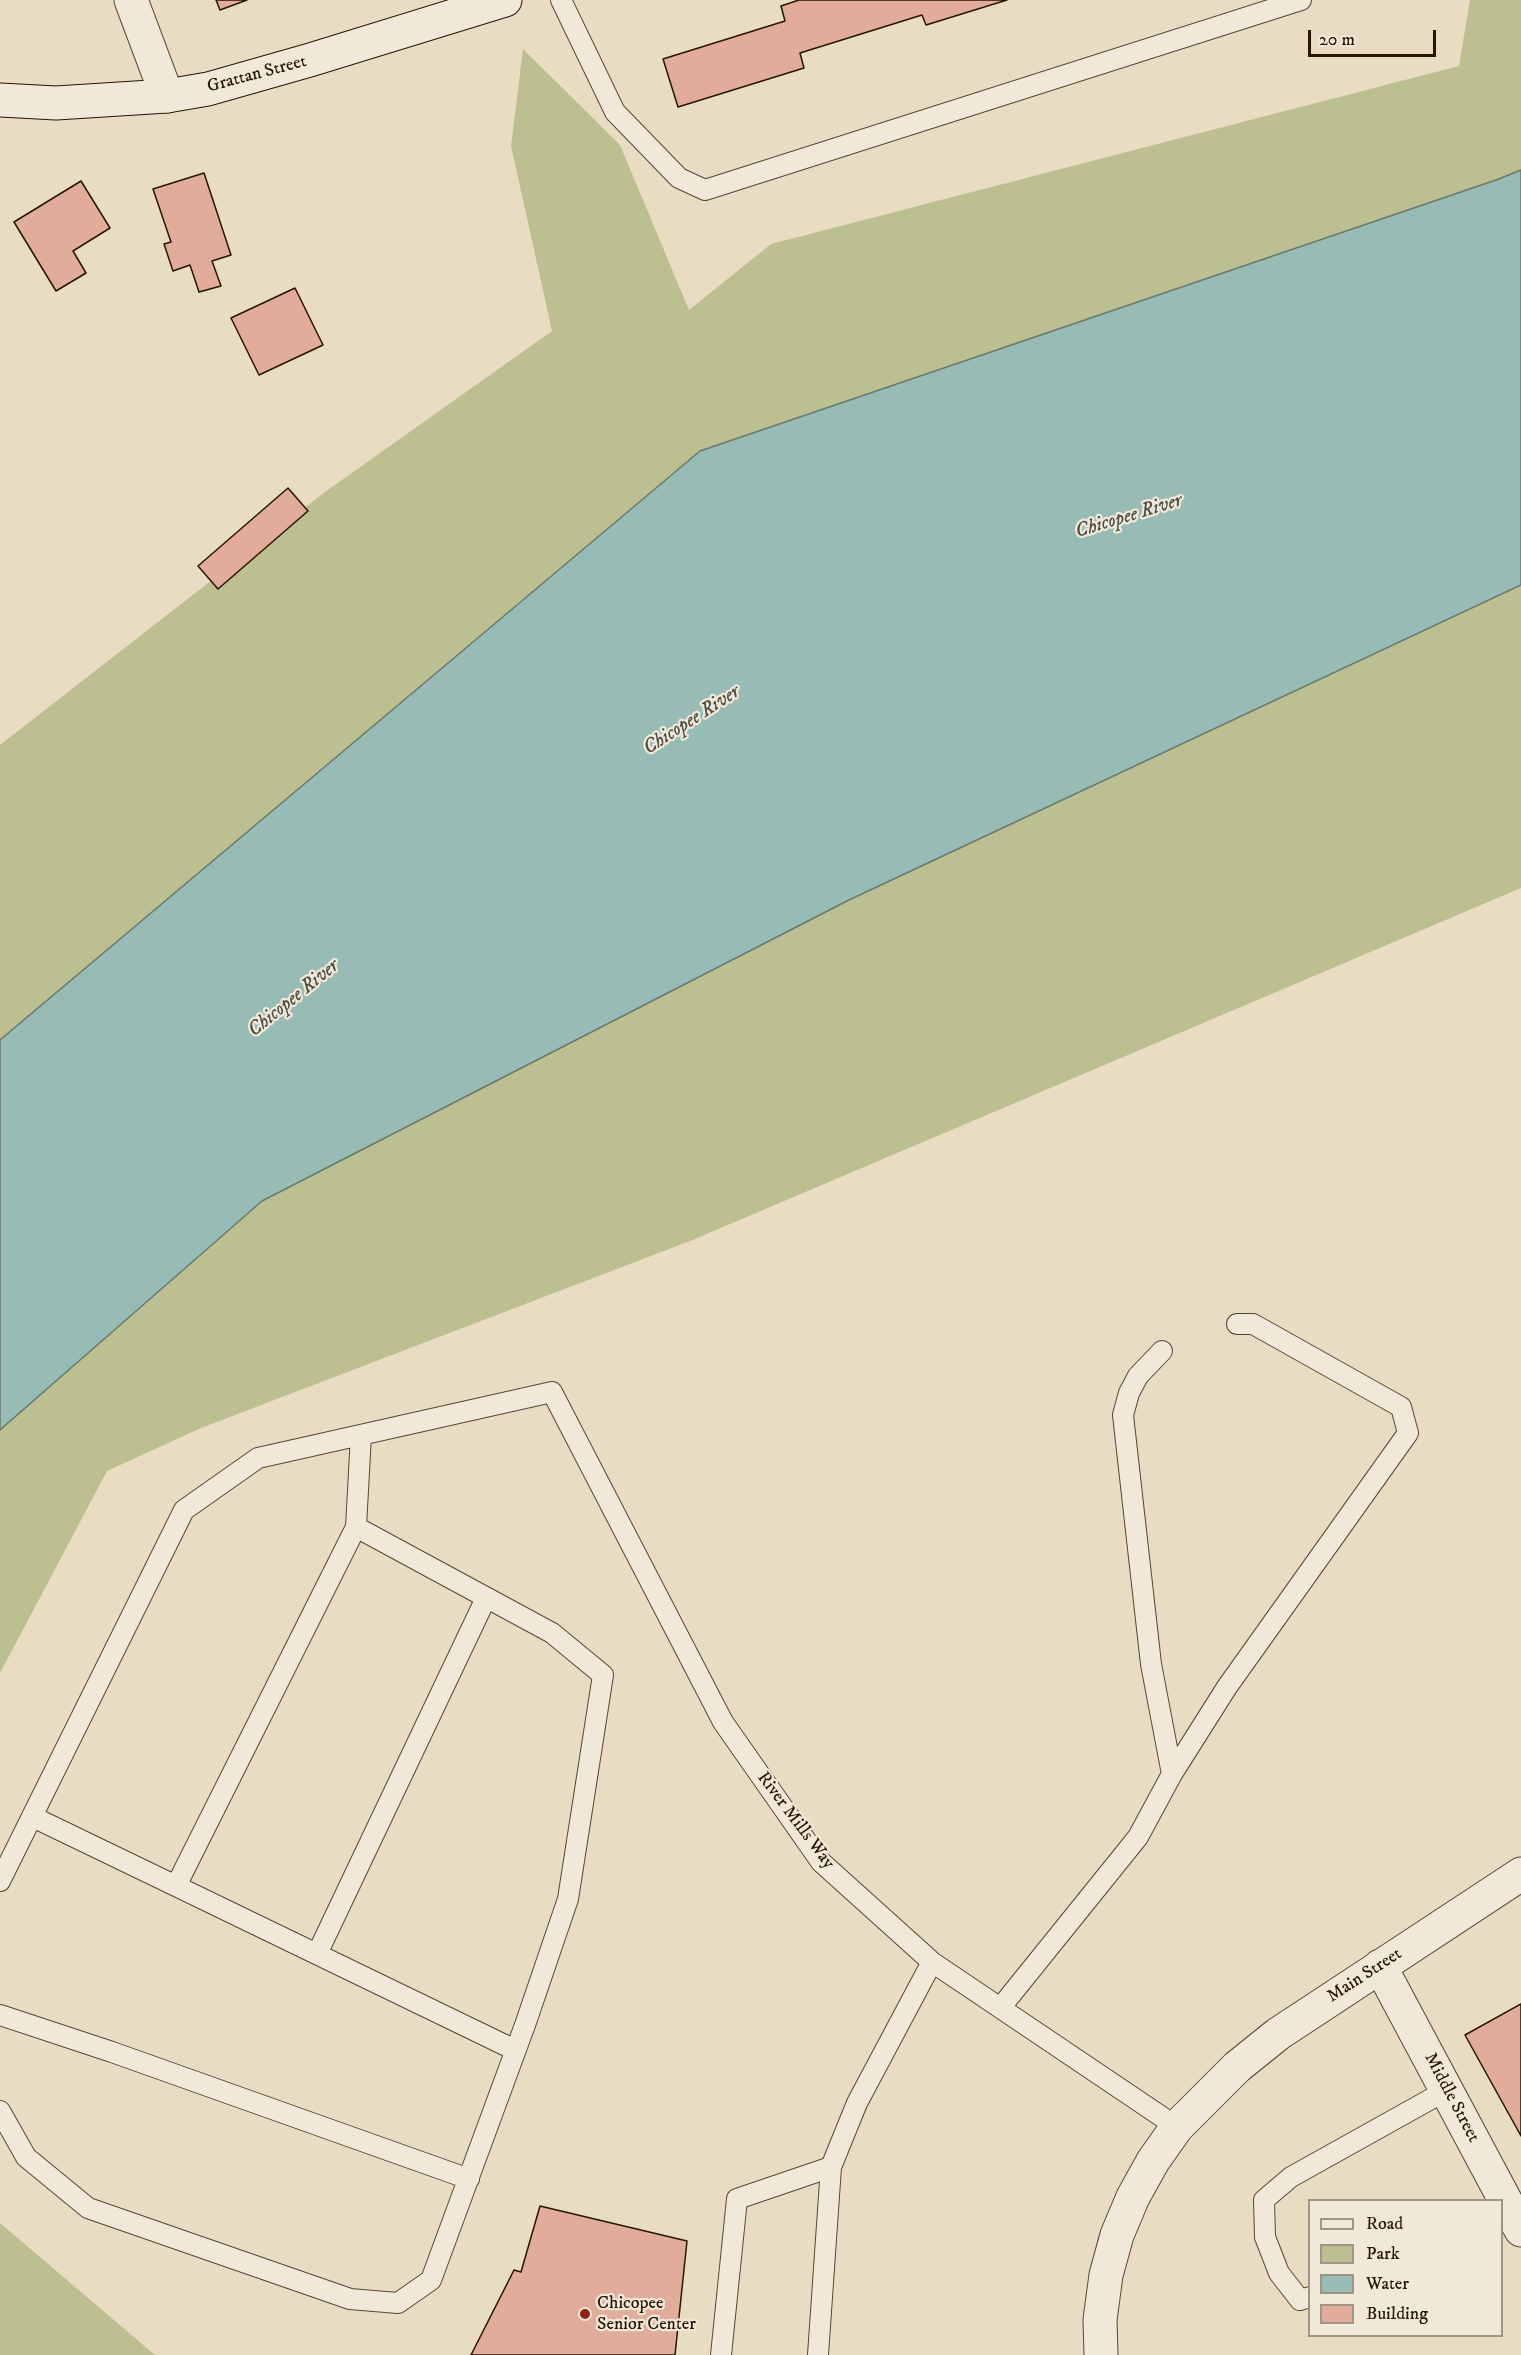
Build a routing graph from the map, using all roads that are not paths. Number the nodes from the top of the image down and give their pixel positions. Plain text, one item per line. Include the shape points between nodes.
1 (131, 0) edge
2 (505, 0) edge
3 (561, 0) edge
4 (1301, 0) edge
5 (167, 96) junction
6 (0, 100) edge
7 (1237, 1324) dead end
8 (1162, 1351) dead end
9 (361, 1435) junction
10 (356, 1527) junction
11 (486, 1598) junction
12 (1172, 1774) junction
13 (33, 1817) junction
14 (1521, 1874) edge
15 (0, 1881) edge
16 (176, 1886) junction
17 (317, 1954) junction
18 (933, 1962) junction
19 (1380, 1966) junction
20 (1001, 2007) junction
21 (0, 2015) edge
22 (515, 2050) junction
23 (1447, 2090) junction
24 (0, 2111) edge
25 (1178, 2127) junction
26 (831, 2167) junction
27 (469, 2179) junction
28 (1499, 2198) edge
29 (1503, 2204) edge
30 (1521, 2230) edge
31 (1308, 2298) edge
32 (721, 2355) edge
33 (818, 2355) edge
34 (1101, 2355) edge

1 - 5 street
2 - 5 street, Grattan Street via 262,74
3 - 4 lane via 615,112 679,178 705,189
5 - 6 street, Grattan Street via 56,103
7 - 12 lane via 1253,1324 1401,1407 1408,1433 1227,1687
8 - 12 lane via 1138,1376 1123,1415 1151,1664
9 - 10 lane
9 - 13 lane via 258,1458 184,1510
9 - 18 lane, River Mills Way via 552,1392 723,1722 821,1863
10 - 11 lane
10 - 16 lane
11 - 17 lane
11 - 22 lane via 552,1633 603,1675 568,1899
12 - 20 lane via 1137,1837
13 - 15 lane
13 - 16 lane
14 - 19 street, Main Street
16 - 17 lane
17 - 22 lane
18 - 20 lane, River Mills Way
18 - 26 lane via 857,2103
19 - 23 street, Middle Street
19 - 25 street, Main Street via 1278,2034 1217,2086
20 - 25 lane, River Mills Way
21 - 27 lane
22 - 27 lane
23 - 28 street, Middle Street
23 - 31 lane via 1291,2177 1264,2200 1265,2237 1279,2272 1300,2300
24 - 27 lane via 26,2157 88,2208 350,2299 398,2303 431,2280
25 - 34 street, Main Street via 1133,2197 1117,2235 1100,2320
26 - 32 lane via 736,2199
26 - 33 lane
29 - 30 street, Middle Street

